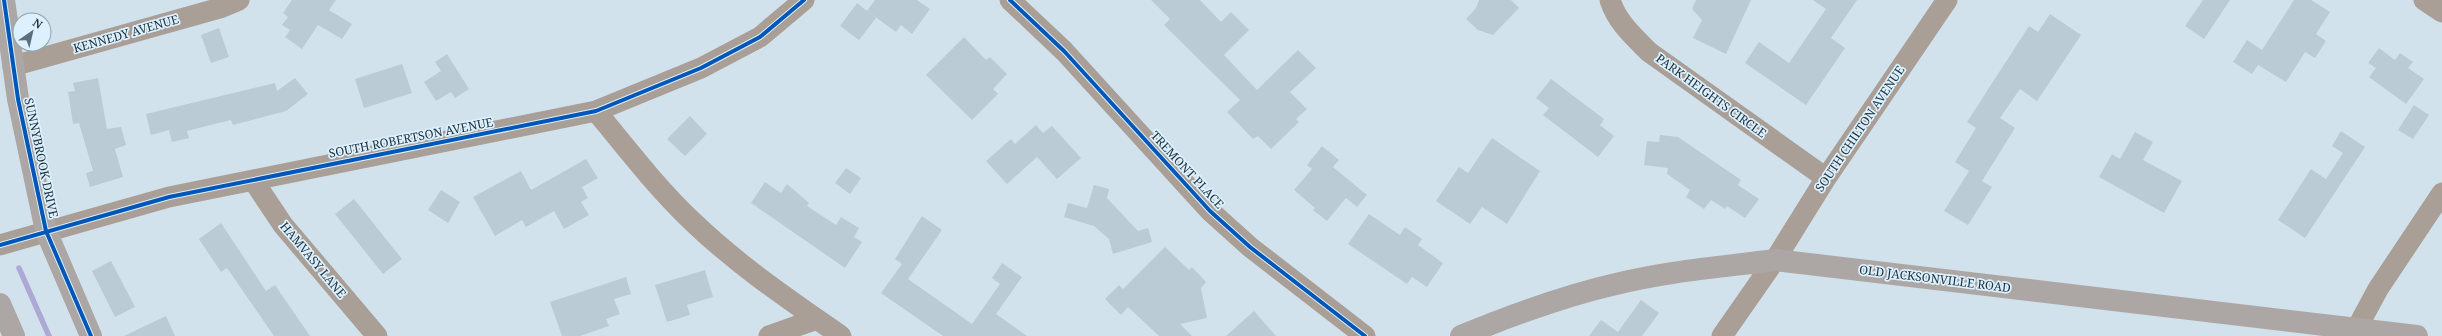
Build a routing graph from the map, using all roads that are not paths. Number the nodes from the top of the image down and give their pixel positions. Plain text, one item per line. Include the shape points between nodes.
1 (4, 0) edge
2 (239, 0) edge
3 (804, 0) edge
4 (1010, 0) edge
5 (1610, 0) edge
6 (1947, 0) edge
7 (2424, 0) edge
8 (2442, 12) edge
9 (13, 66) junction
10 (596, 111) junction
11 (1826, 178) junction
12 (253, 180) junction
13 (2442, 193) edge
14 (46, 231) junction
15 (0, 245) edge
16 (1775, 260) junction
17 (0, 304) edge
18 (817, 319) junction
19 (2359, 333) edge
20 (14, 336) edge
21 (91, 336) edge
22 (378, 336) edge
23 (769, 336) edge
24 (841, 336) edge
25 (1365, 336) edge
26 (1461, 336) edge
27 (1722, 336) edge
28 (2417, 336) edge

1 - 9 main road, SUNNYBROOK DRIVE
2 - 9 street, KENNEDY AVENUE via 220,8
3 - 10 street, SOUTH ROBERTSON AVENUE via 760,37 701,68
4 - 25 street, TREMONT PLACE via 1064,51 1210,211 1250,247
5 - 11 street, PARK HEIGHTS CIRCLE via 1614,14 1649,52
6 - 11 street, SOUTH CHILTON AVENUE
7 - 8 street
9 - 14 main road, SUNNYBROOK DRIVE via 19,107
10 - 12 street, SOUTH ROBERTSON AVENUE
10 - 18 street via 640,165 694,223 741,264
11 - 16 street, SOUTH CHILTON AVENUE
12 - 14 street, SOUTH ROBERTSON AVENUE via 169,197
12 - 22 street, HAMVASY LANE via 283,225
13 - 19 street via 2378,289
14 - 15 street, SOUTH ROBERTSON AVENUE
14 - 21 main road, SUNNYBROOK DRIVE
16 - 19 main road, OLD JACKSONVILLE ROAD
16 - 26 main road, OLD JACKSONVILLE ROAD via 1690,270 1617,284 1544,304
16 - 27 street, SOUTH CHILTON AVENUE
17 - 20 main road
18 - 23 street
18 - 24 street
19 - 28 main road, OLD JACKSONVILLE ROAD

